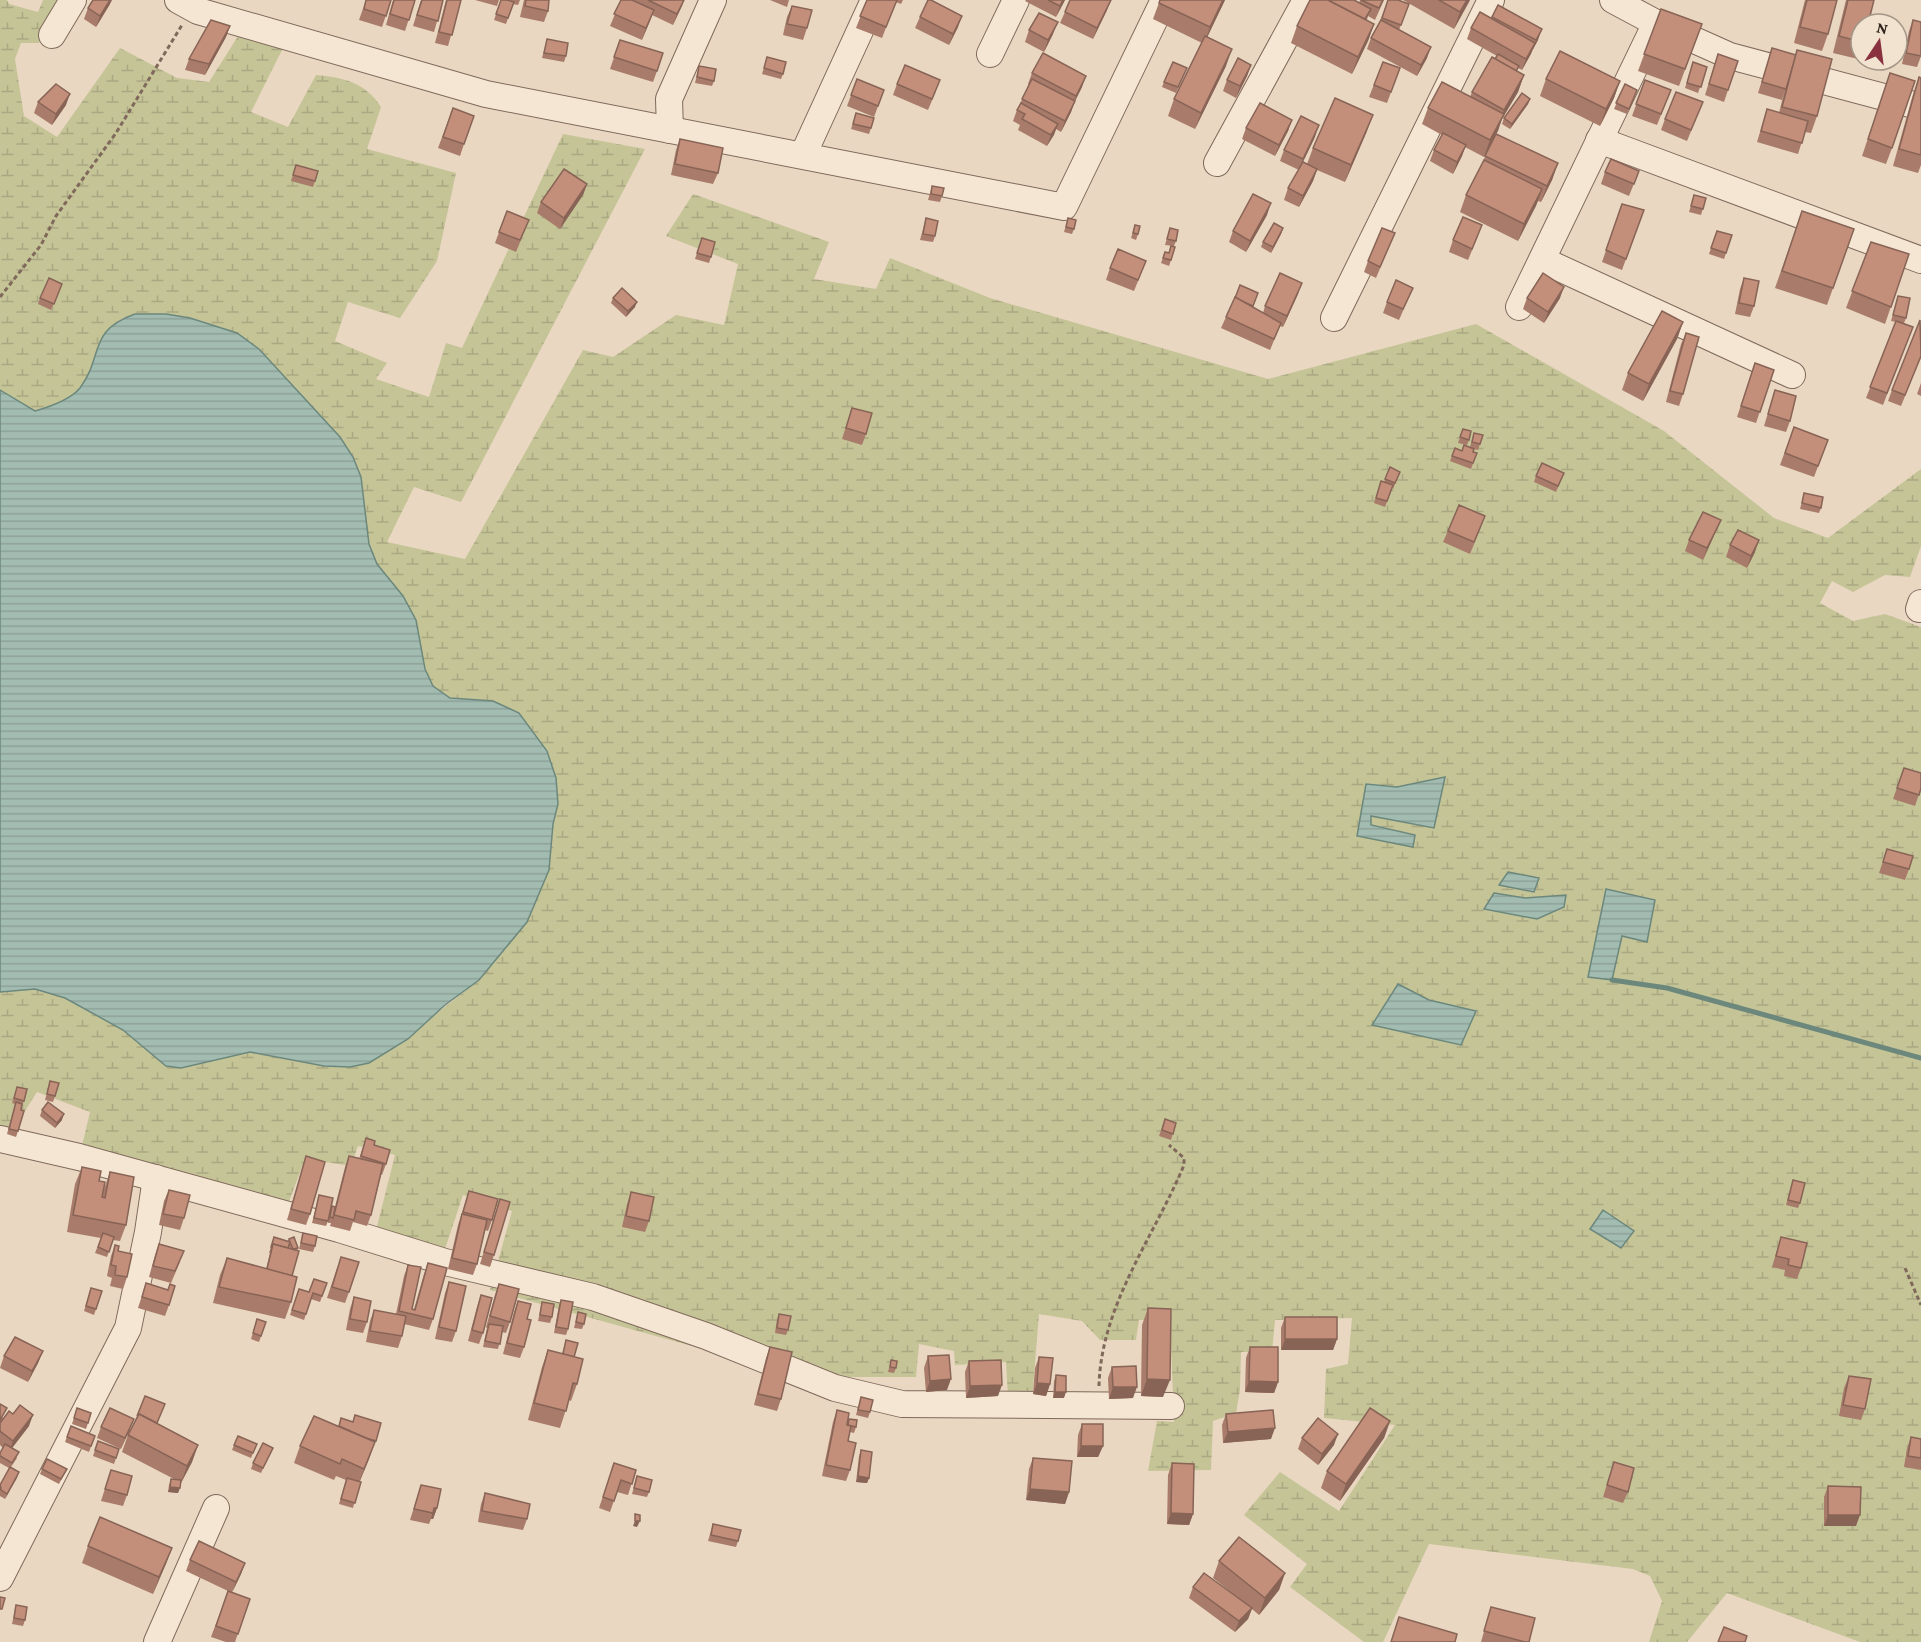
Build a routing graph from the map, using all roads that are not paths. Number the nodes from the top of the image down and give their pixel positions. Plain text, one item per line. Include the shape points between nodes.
1 (73, 0) edge
2 (874, 0) edge
3 (1016, 0) edge
4 (1164, 0) edge
5 (1306, 0) edge
6 (1491, 0) edge
7 (1613, 0) edge
8 (710, 1) edge
9 (188, 5) edge
10 (1656, 23) junction
11 (52, 35) dead end
12 (990, 54) dead end
13 (1921, 107) edge
14 (670, 130) junction
15 (1599, 140) junction
16 (803, 155) junction
17 (1217, 163) dead end
18 (1542, 260) junction
19 (1921, 260) edge
20 (1519, 307) dead end
21 (1334, 318) dead end
22 (1792, 375) dead end
23 (0, 1139) edge
24 (156, 1178) junction
25 (1171, 1406) dead end
26 (216, 1508) dead end
27 (0, 1578) edge
28 (158, 1642) edge

1 - 11 street
2 - 16 street
3 - 12 street
4 - 16 street via 1064,207
5 - 17 street
6 - 21 street
7 - 10 street
8 - 14 street via 669,99
9 - 14 street via 486,94
10 - 13 street via 1730,56
10 - 15 street
14 - 16 street
15 - 18 street
15 - 19 street
18 - 20 street
18 - 22 street
23 - 24 street
24 - 25 street via 445,1262 593,1297 706,1336 836,1389 903,1404
24 - 27 street via 128,1328
26 - 28 street

